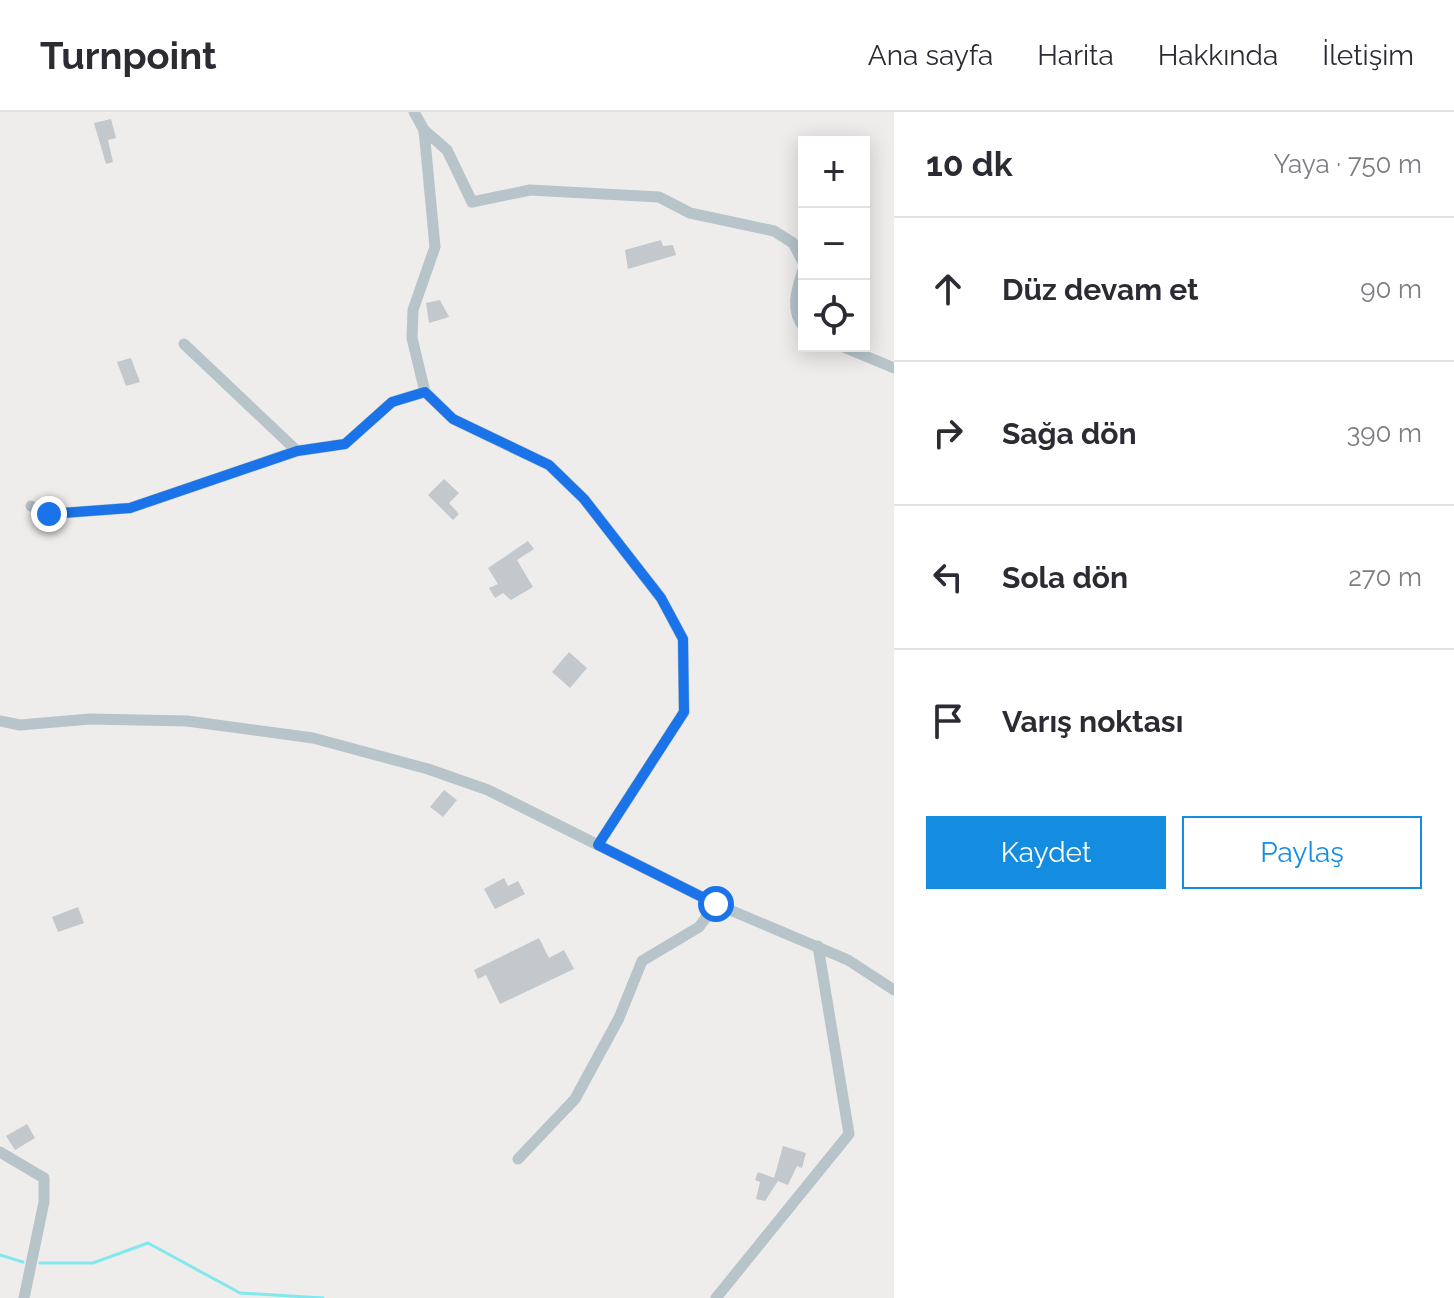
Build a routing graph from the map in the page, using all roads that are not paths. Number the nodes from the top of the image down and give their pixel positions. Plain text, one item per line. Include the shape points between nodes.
1 (414, 112) edge
2 (424, 130) junction
3 (798, 253) edge
4 (798, 285) edge
5 (798, 319) edge
6 (184, 344) dead end
7 (855, 352) edge
8 (894, 368) edge
9 (425, 392) junction
10 (297, 451) junction
11 (31, 506) dead end
12 (0, 721) edge
13 (598, 845) junction
14 (716, 904) junction
15 (818, 946) junction
16 (894, 990) edge
17 (0, 1152) edge
18 (518, 1159) dead end
19 (24, 1298) edge
20 (716, 1298) edge

1 - 2 street
2 - 3 street via 447,150 472,202 530,190 659,197 690,213 774,231 793,243
2 - 9 street via 435,247 413,310 412,338
4 - 5 street via 794,298
6 - 10 street
7 - 8 street
9 - 10 street via 392,402 345,444
9 - 13 street via 453,419 549,465 584,499 661,598 683,639 684,712
10 - 11 street via 130,508 49,514
12 - 13 street via 187,721 313,738 488,790
13 - 14 street
14 - 15 street
14 - 18 street via 699,927 642,961 619,1018 575,1099
15 - 16 street
15 - 20 street via 849,1134
17 - 19 street via 44,1178

